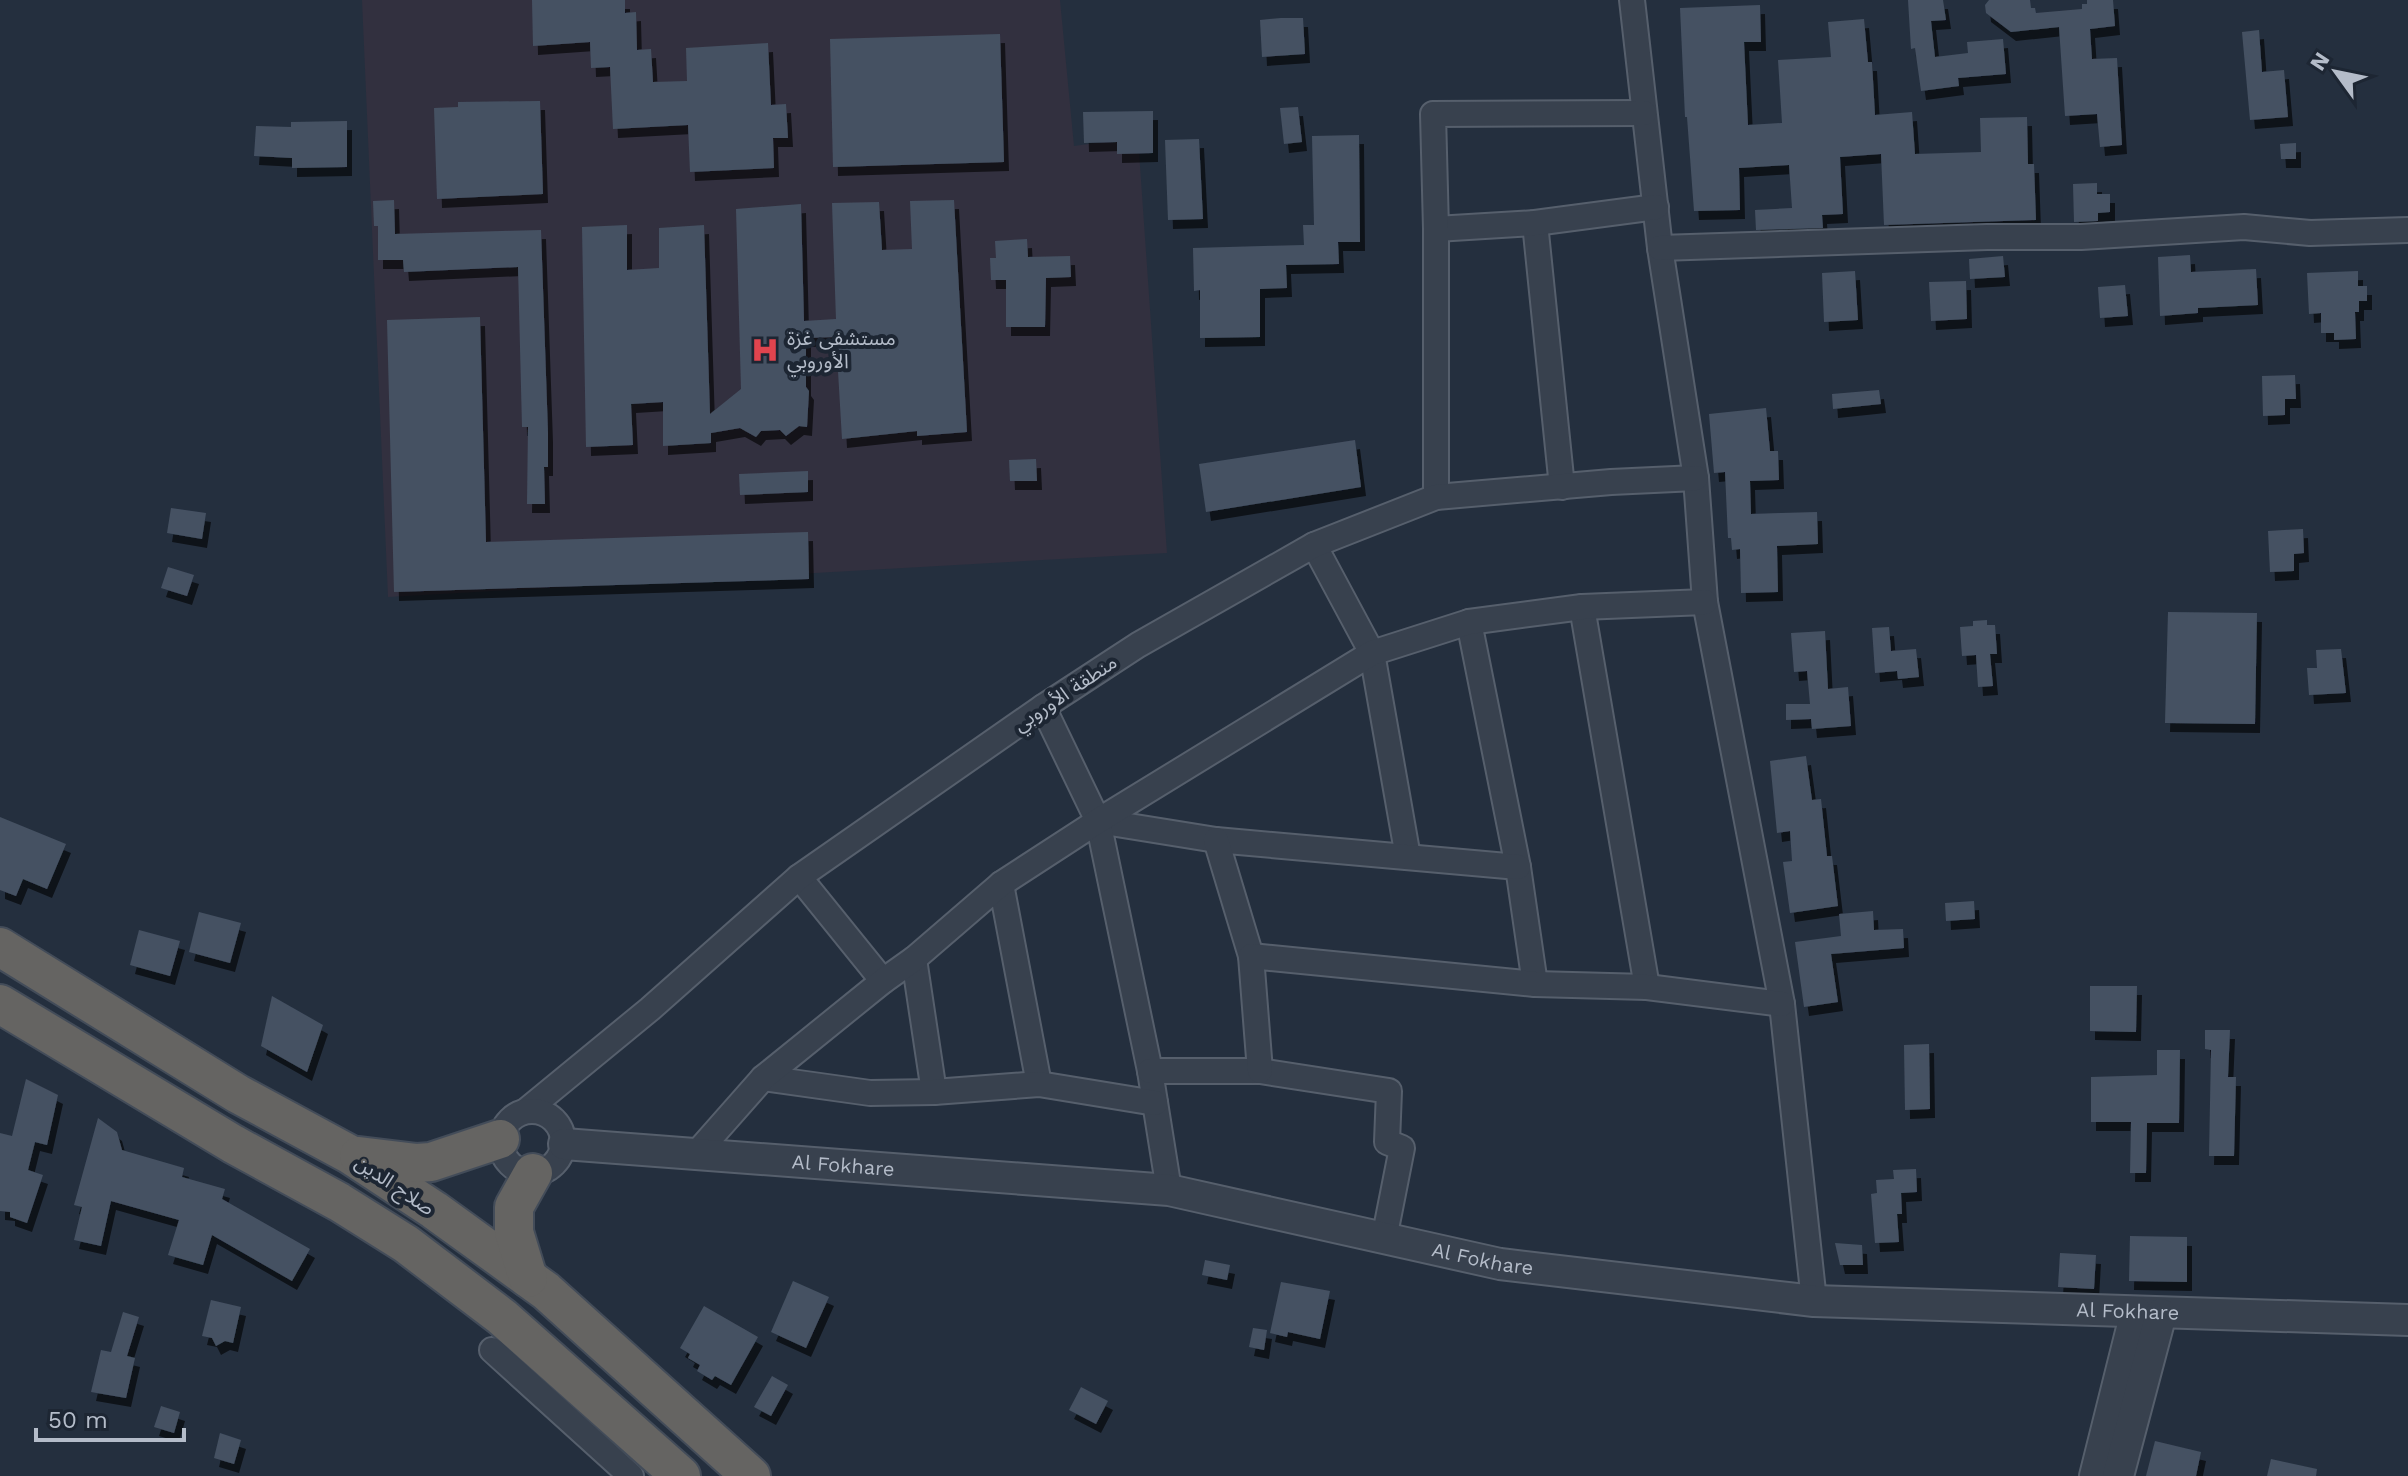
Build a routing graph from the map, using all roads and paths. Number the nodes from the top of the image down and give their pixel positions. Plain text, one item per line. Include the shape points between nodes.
1 (1632, 0) edge
2 (1644, 113) junction
3 (1656, 207) junction
4 (1535, 223) junction
5 (1436, 229) junction
6 (2408, 230) edge
7 (1660, 248) junction
8 (1696, 478) junction
9 (1562, 487) junction
10 (1436, 497) junction
11 (1314, 545) junction
12 (1705, 602) junction
13 (1582, 607) junction
14 (1469, 622) junction
15 (1372, 653) junction
16 (1043, 707) junction
17 (1098, 821) junction
18 (1216, 840) junction
19 (1408, 857) junction
20 (1518, 867) junction
21 (799, 877) junction
22 (1001, 884) junction
23 (0, 947) edge
24 (1251, 956) junction
25 (914, 959) junction
26 (883, 981) junction
27 (1535, 984) junction
28 (1647, 987) junction
29 (0, 1004) edge
30 (1782, 1004) junction
31 (1150, 1071) junction
32 (1260, 1071) junction
33 (763, 1078) junction
34 (1039, 1084) junction
35 (934, 1092) junction
36 (1155, 1103) junction
37 (527, 1110) junction
38 (500, 1139) junction
39 (564, 1144) junction
40 (349, 1154) junction
41 (695, 1155) junction
42 (533, 1173) junction
43 (1169, 1190) junction
44 (1384, 1239) junction
45 (528, 1278) junction
46 (1814, 1301) junction
47 (2148, 1313) junction
48 (2408, 1320) edge
49 (492, 1350) dead end
50 (631, 1476) edge
51 (681, 1476) edge
52 (751, 1476) edge
53 (2095, 1476) edge
54 (2118, 1476) edge

1 - 2 street
2 - 3 street
2 - 5 street via 1433,114
3 - 4 street
3 - 7 street
4 - 5 street
4 - 9 street
5 - 10 street
6 - 7 street via 2310,233 2244,227 2081,237
7 - 8 street
8 - 9 street, منطقة الأوروبي
8 - 12 street
9 - 10 street, منطقة الأوروبي
10 - 11 street, منطقة الأوروبي
11 - 15 street
11 - 16 street, منطقة الأوروبي via 1138,645
12 - 13 street
12 - 30 street
13 - 14 street
13 - 28 street
14 - 15 street
14 - 20 street
15 - 17 street
15 - 19 street
16 - 17 street
16 - 21 street, منطقة الأوروبي
17 - 18 street
17 - 22 street
17 - 31 street
18 - 19 street
18 - 24 street
19 - 20 street
20 - 27 street
21 - 26 street
21 - 37 street, منطقة الأوروبي
22 - 25 street
22 - 34 street
23 - 40 highway, صلاح الدين via 238,1094
24 - 27 street
24 - 32 street
25 - 26 street
25 - 35 street
26 - 33 street
27 - 28 street
28 - 30 street
29 - 51 highway via 406,1244 502,1317
30 - 46 street
31 - 32 street
31 - 36 street
32 - 44 street via 1389,1091 1387,1142 1402,1148
33 - 35 street via 870,1093
33 - 41 street
34 - 35 street
34 - 36 street
36 - 43 street
37 - 38 street via 509,1120
37 - 39 street via 555,1120
38 - 40 highway via 431,1162
38 - 42 street via 506,1160
39 - 41 street, Al Fokhare
39 - 42 street via 552,1166
40 - 45 highway, صلاح الدين
41 - 43 street, Al Fokhare
42 - 45 highway via 514,1207 514,1232
43 - 44 street, Al Fokhare
44 - 46 street, Al Fokhare via 1500,1264
45 - 52 highway, صلاح الدين
46 - 47 street, Al Fokhare
47 - 48 street, Al Fokhare
47 - 53 street
47 - 54 street
49 - 50 street

